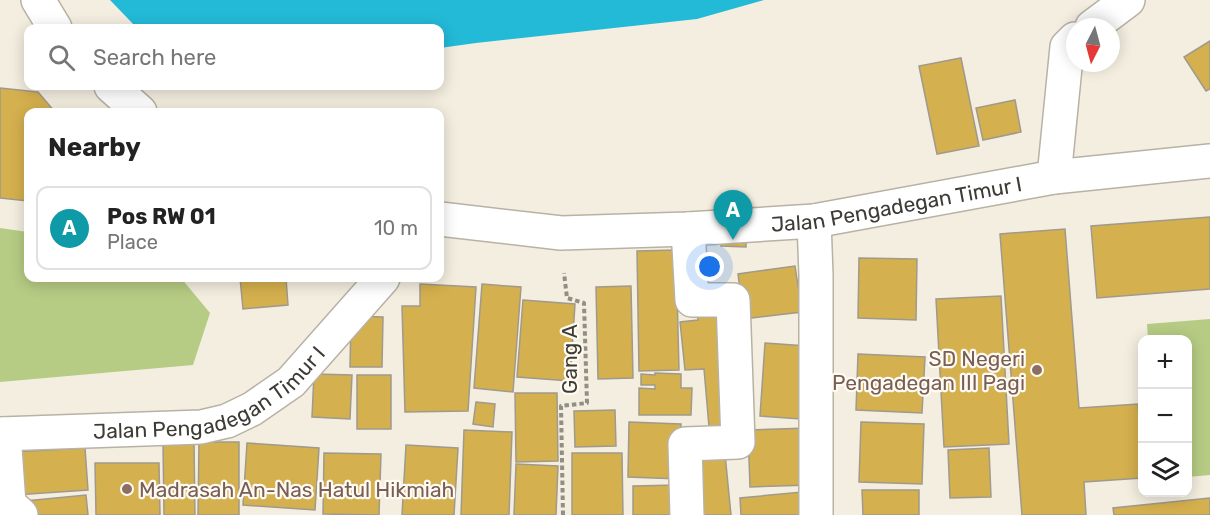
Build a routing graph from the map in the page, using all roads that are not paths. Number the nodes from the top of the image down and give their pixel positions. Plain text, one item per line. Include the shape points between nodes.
1 (38, 0) edge
2 (1128, 0) edge
3 (1104, 18) edge
4 (53, 24) edge
5 (1066, 57) edge
6 (115, 90) edge
7 (136, 108) edge
8 (1210, 161) edge
9 (1054, 177) junction
10 (444, 219) edge
11 (814, 221) junction
12 (688, 229) junction
13 (379, 282) edge
14 (2, 434) edge
15 (21, 515) edge
16 (687, 515) edge
17 (816, 515) edge

1 - 4 street
2 - 3 street
5 - 9 street
6 - 7 street
8 - 9 street, Jalan Pengadegan Timur I
9 - 11 street, Jalan Pengadegan Timur I
10 - 12 street, Jalan Pengadegan Timur I via 561,233
11 - 12 street, Jalan Pengadegan Timur I
11 - 17 street
12 - 16 street via 692,300 733,300 738,442 686,444
13 - 14 street, Jalan Pengadegan Timur I via 291,382 252,409 226,421 201,427
14 - 15 street via 9,504

